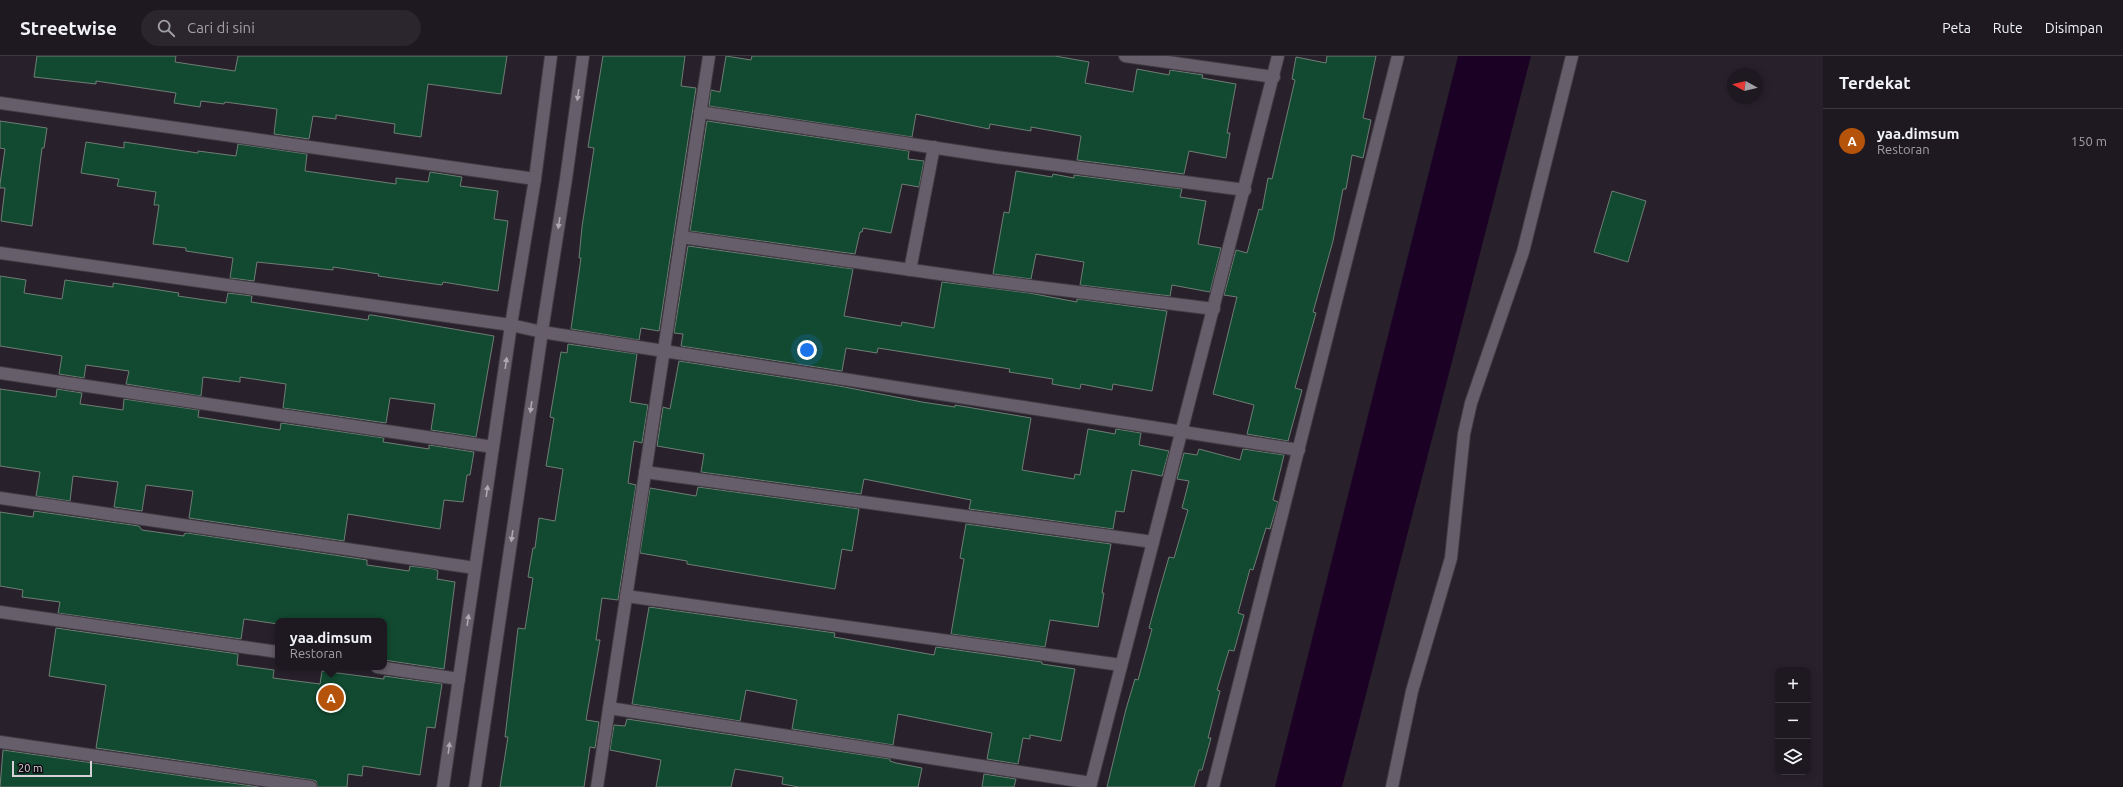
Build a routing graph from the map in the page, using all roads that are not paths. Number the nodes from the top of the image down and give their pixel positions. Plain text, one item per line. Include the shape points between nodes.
1 (551, 56) edge
2 (583, 56) edge
3 (709, 56) edge
4 (1125, 56) edge
5 (1278, 56) edge
6 (1398, 56) edge
7 (1572, 56) edge
8 (1274, 77) junction
9 (0, 103) edge
10 (700, 112) junction
11 (934, 147) junction
12 (535, 179) junction
13 (1245, 190) junction
14 (681, 237) junction
15 (0, 253) edge
16 (910, 270) junction
17 (1214, 309) junction
18 (511, 325) junction
19 (542, 332) junction
20 (663, 350) junction
21 (0, 373) edge
22 (1182, 432) junction
23 (493, 447) junction
24 (1299, 450) junction
25 (645, 472) junction
26 (0, 498) edge
27 (1153, 542) junction
28 (475, 568) junction
29 (626, 596) junction
30 (0, 612) edge
31 (275, 652) edge
32 (1121, 665) junction
33 (387, 668) edge
34 (459, 679) junction
35 (609, 708) junction
36 (0, 742) edge
37 (1090, 785) edge
38 (311, 787) edge
39 (443, 787) edge
40 (475, 787) edge
41 (597, 787) edge
42 (1213, 787) edge
43 (1392, 787) edge

1 - 12 street
2 -> 19 street
3 - 10 street
4 - 8 street
5 - 8 street
6 - 24 street
7 - 43 street via 1522,252 1471,403 1464,434 1451,558 1412,691
8 - 13 street
9 - 12 street
10 - 11 street
10 - 14 street
11 - 13 street
11 - 16 street
12 - 18 street
13 - 17 street
14 - 16 street
14 - 20 street
15 - 18 street
16 - 17 street
17 - 22 street
18 - 19 street
23 -> 18 street
19 - 20 street
19 -> 40 street
20 - 22 street
20 - 25 street
21 - 23 street
22 - 24 street
22 - 27 street
28 -> 23 street
24 - 42 street
25 - 27 street
25 - 29 street
26 - 28 street
27 - 32 street
34 -> 28 street
29 - 32 street
29 - 35 street
30 - 31 street
32 - 37 street
33 - 34 street
39 -> 34 street
35 - 37 street
35 - 41 street
36 - 38 street

